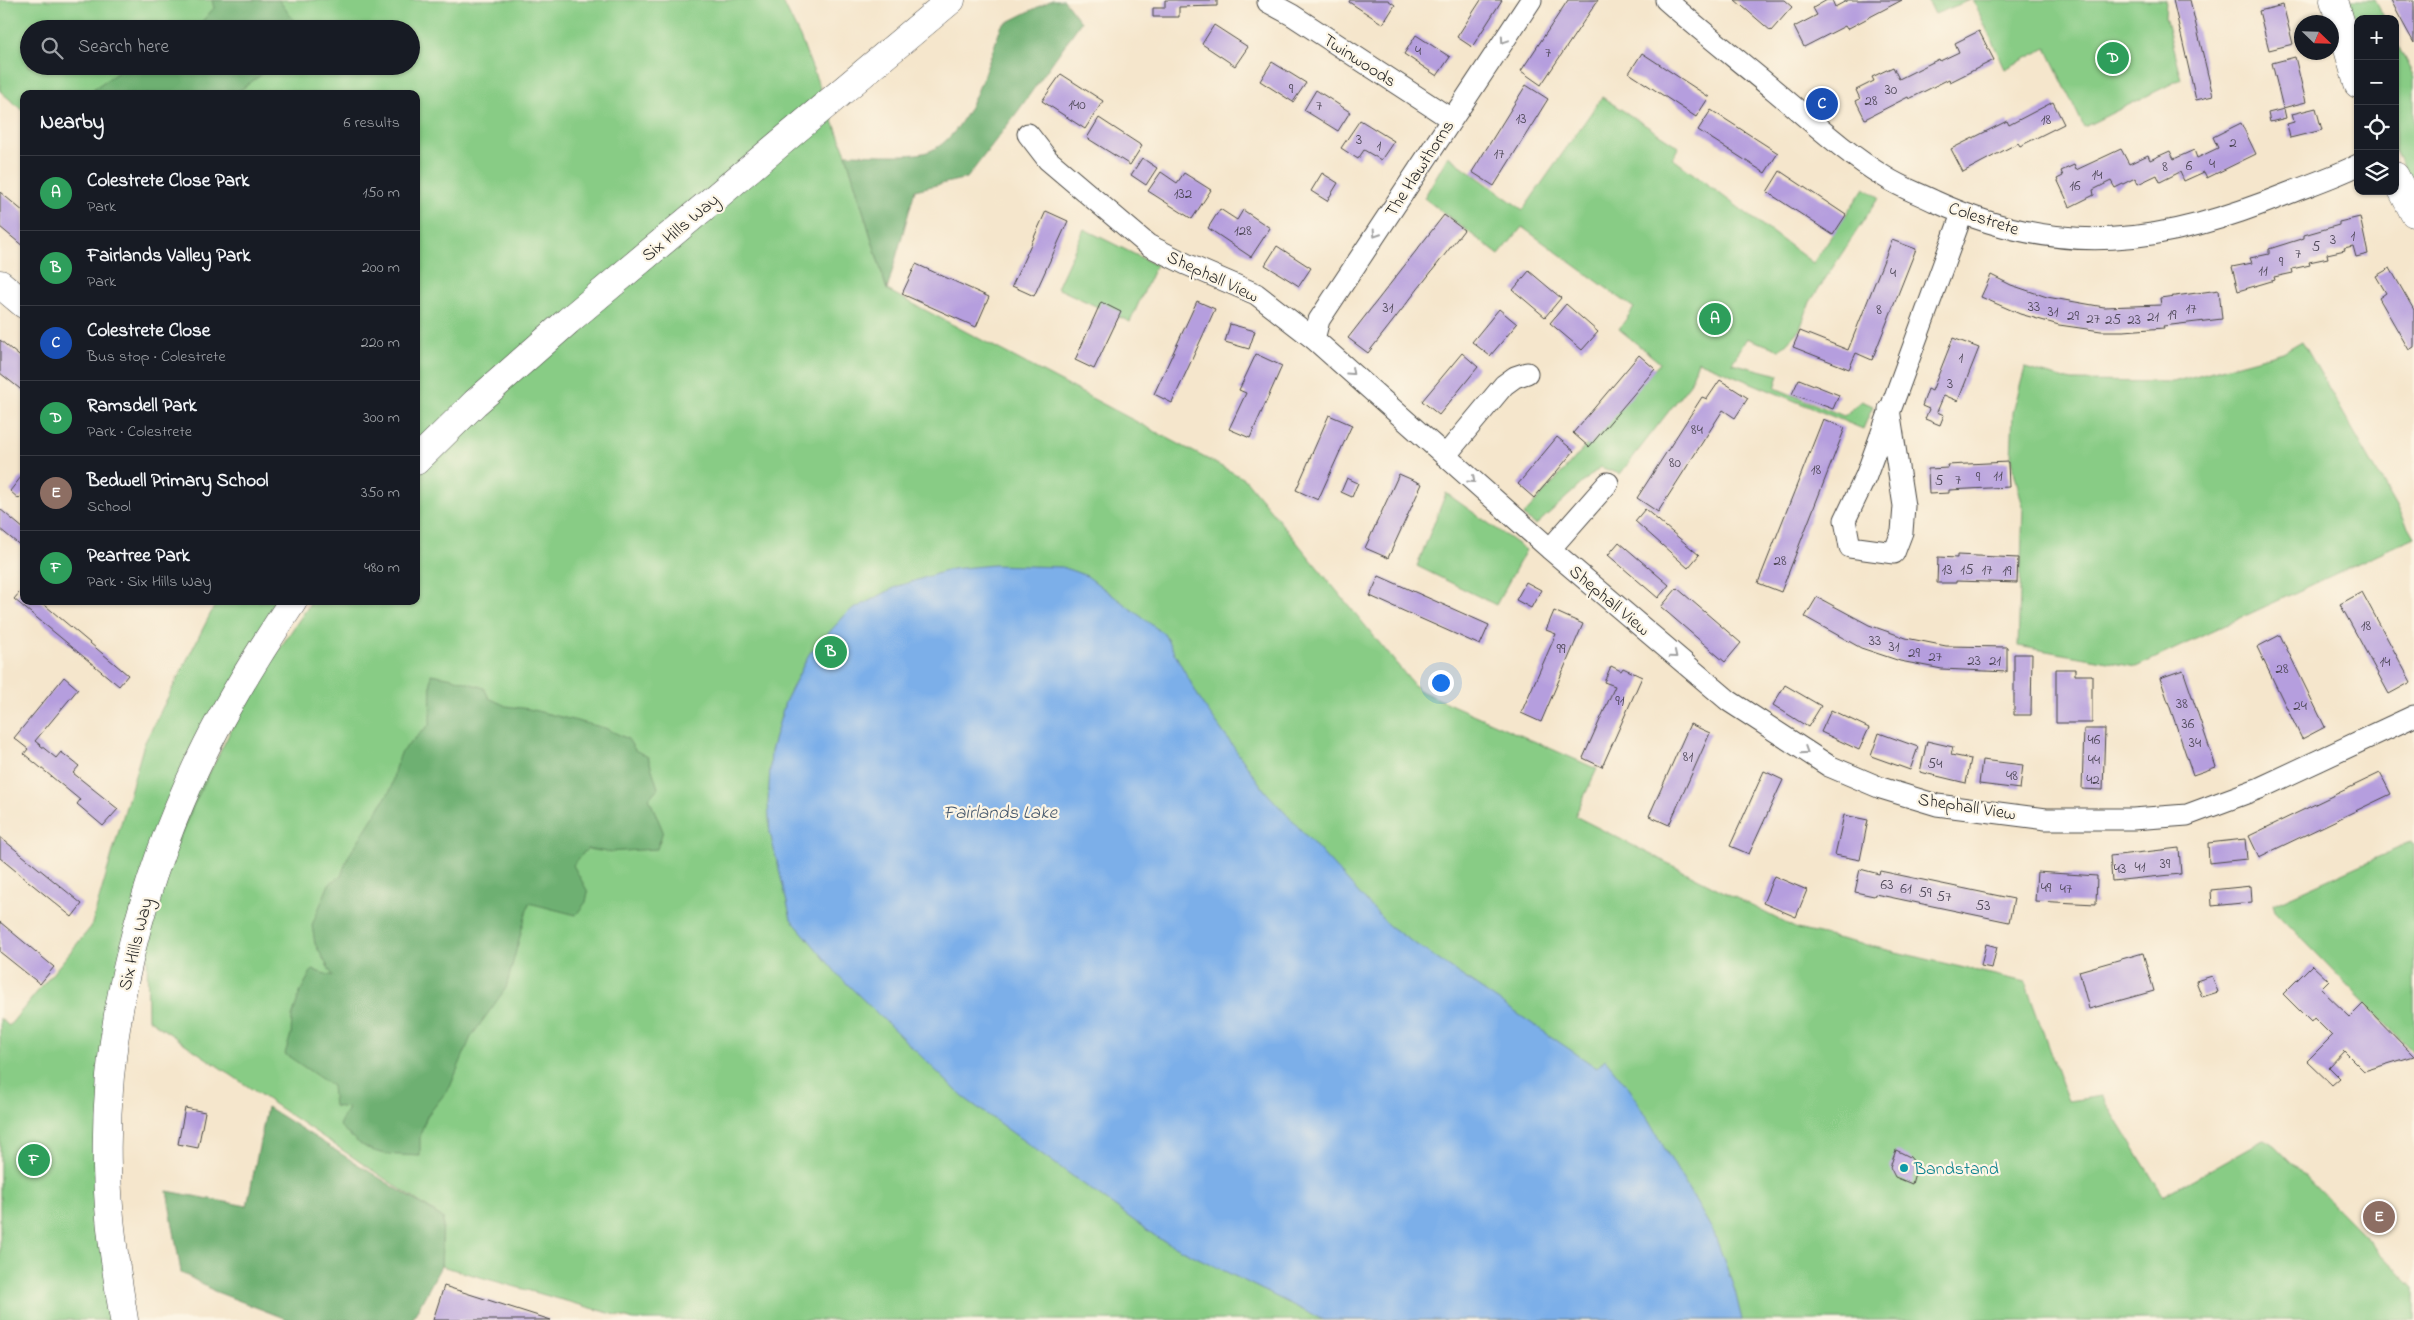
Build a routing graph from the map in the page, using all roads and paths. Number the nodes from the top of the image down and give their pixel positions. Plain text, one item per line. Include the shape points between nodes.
1 (951, 0) edge
2 (1531, 0) edge
3 (1666, 0) edge
4 (2334, 0) edge
5 (1268, 2) dead end
6 (2354, 70) edge
7 (1451, 119) junction
8 (1028, 134) dead end
9 (2354, 167) edge
10 (2399, 184) edge
11 (2414, 213) edge
12 (1962, 214) junction
13 (0, 284) edge
14 (20, 301) edge
15 (1314, 339) junction
16 (1527, 373) dead end
17 (1889, 410) junction
18 (1445, 456) junction
19 (420, 457) edge
20 (1608, 483) dead end
21 (1550, 550) junction
22 (290, 605) edge
23 (2414, 716) edge
24 (124, 1320) edge

1 - 19 street, Six Hills Way via 568,321 475,403
2 -> 7 street, The Hawthorns
3 - 12 street, Colestrete via 1824,133 1866,164 1886,178
4 - 6 street
5 - 7 street, Twinwoods
7 -> 15 street, The Hawthorns via 1319,320
8 - 15 street, Shephall View via 1048,160 1148,245 1256,294
9 - 12 street, Colestrete via 2228,217 2137,237 2064,238 2031,234
10 - 11 street
12 - 17 street
13 - 14 street
15 -> 18 street, Shephall View
16 - 18 street via 1504,385
17 - 17 street via 1904,506 1902,532 1894,553 1850,547 1845,520 1866,476
18 -> 21 street, Shephall View
20 - 21 street
21 -> 23 street, Shephall View via 1747,714 1830,766 1881,788 1937,805 2046,819 2187,815 2260,788
22 - 24 street, Six Hills Way via 203,753 155,873 133,945 114,1042 107,1167 110,1223

